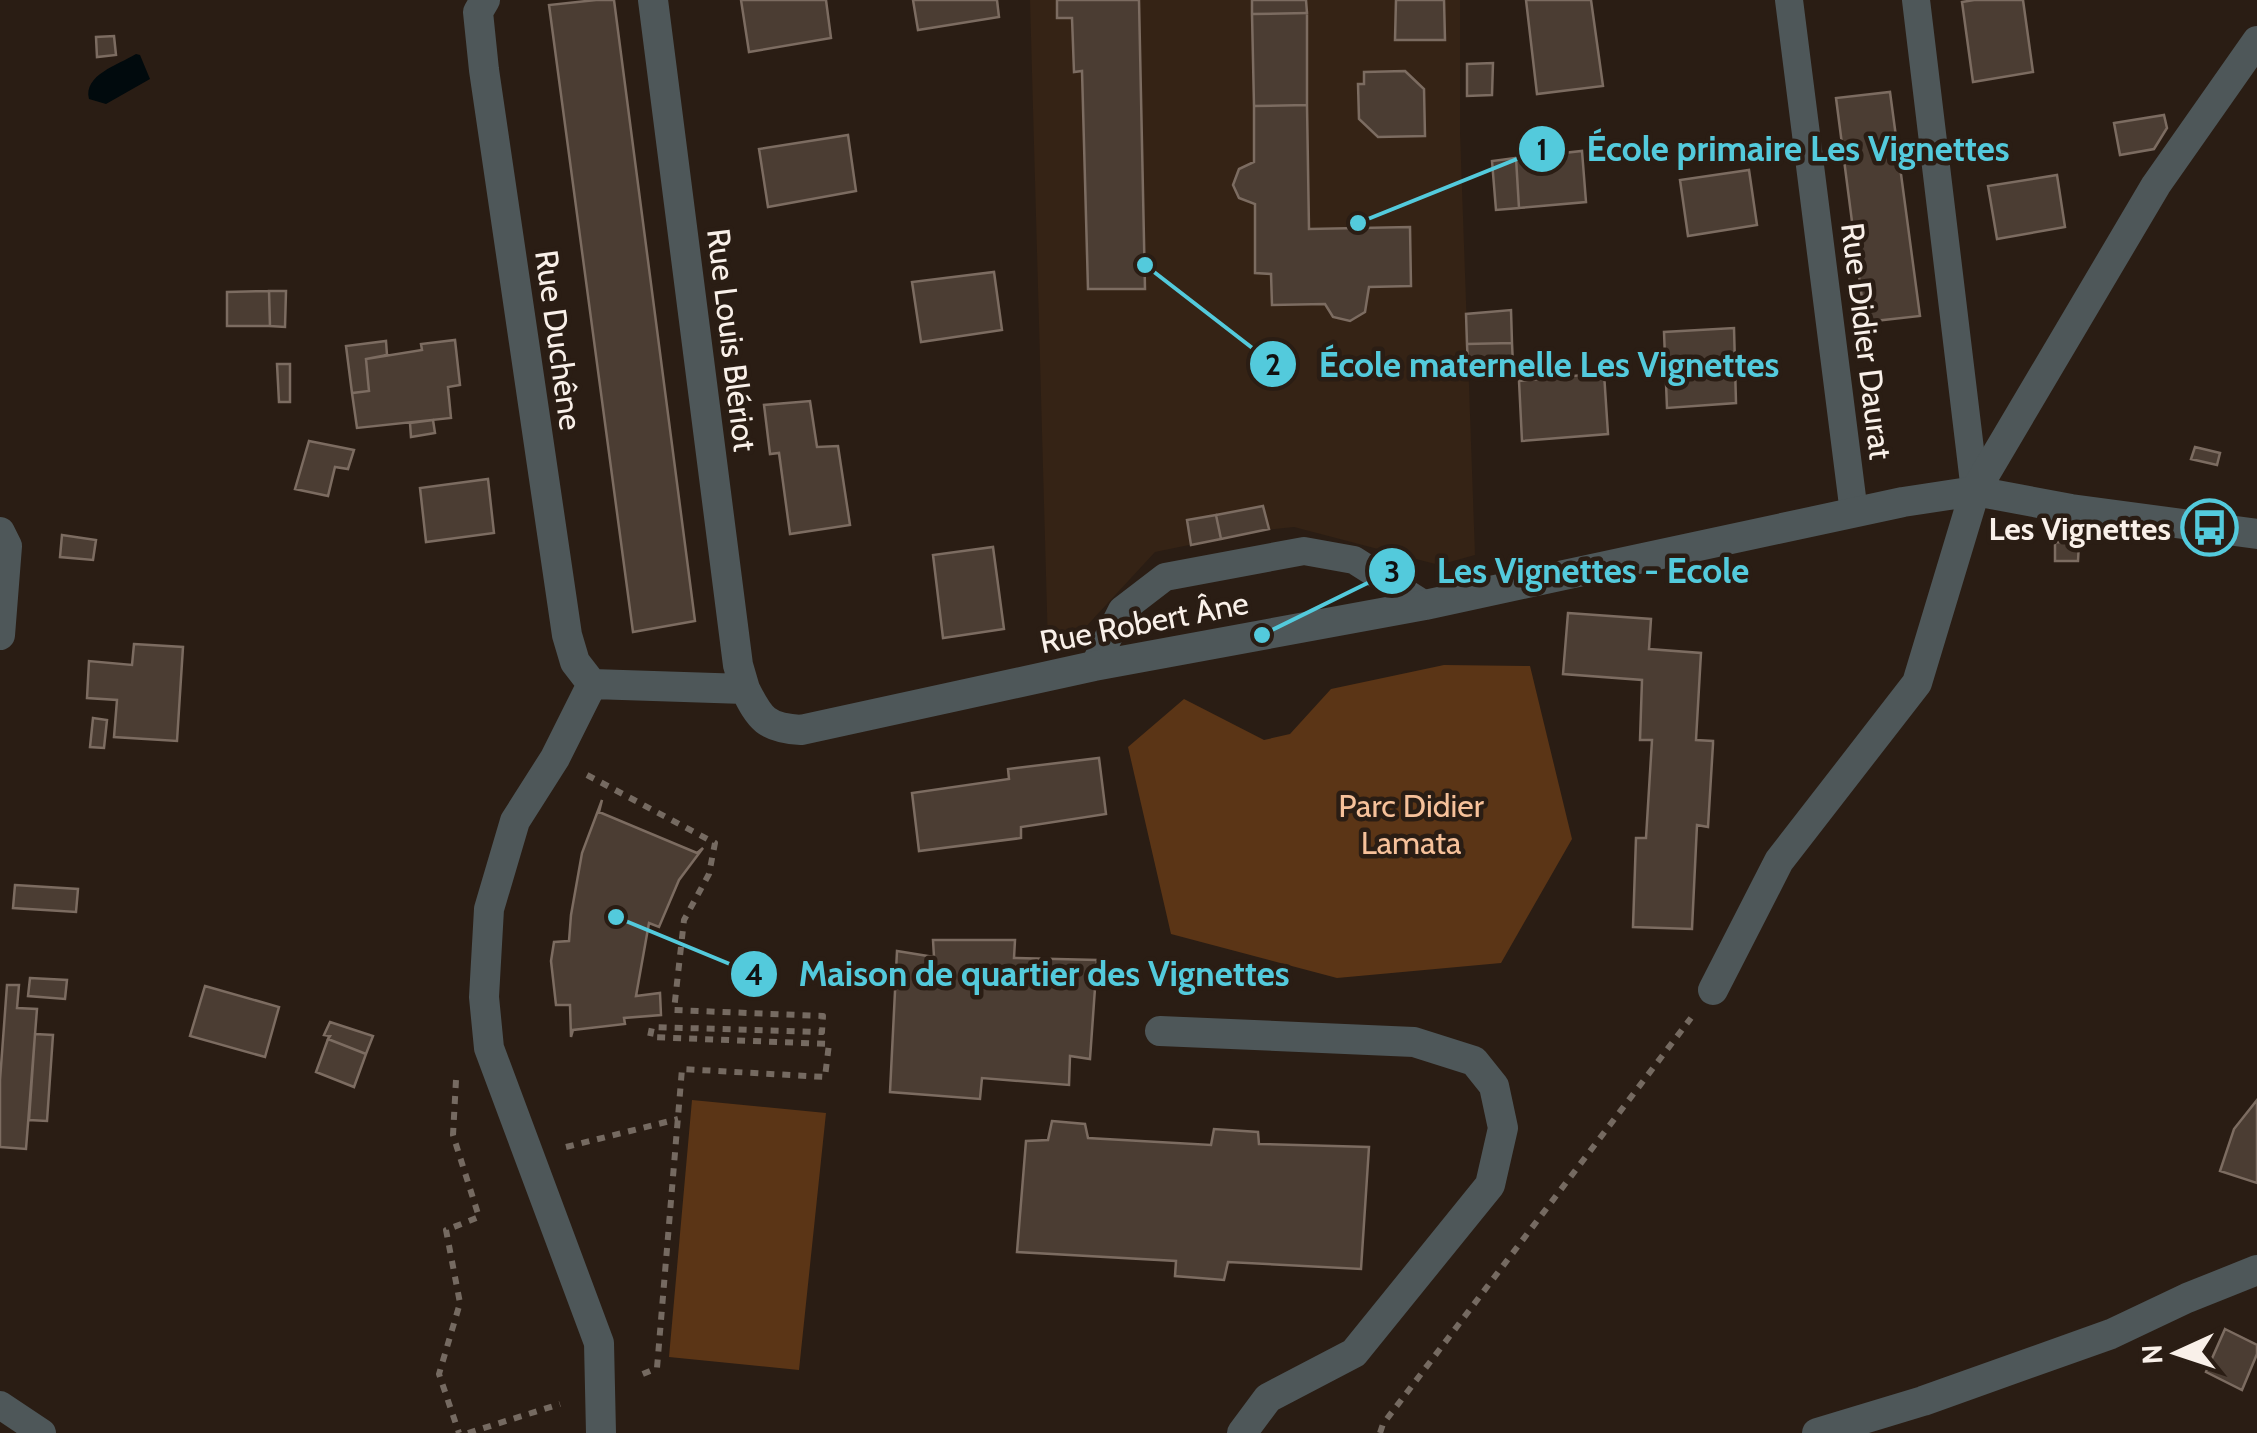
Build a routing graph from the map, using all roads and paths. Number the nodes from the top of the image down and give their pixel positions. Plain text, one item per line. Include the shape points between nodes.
1 (485, 0) edge
2 (653, 0) edge
3 (1789, 0) edge
4 (1916, 0) edge
5 (2257, 41) edge
6 (1975, 491) junction
7 (1854, 512) junction
8 (0, 532) edge
9 (2257, 534) edge
10 (1425, 604) junction
11 (0, 635) edge
12 (1094, 666) junction
13 (592, 684) junction
14 (745, 689) junction
15 (555, 758) junction
16 (1712, 990) joint
17 (1160, 1031) dead end
18 (456, 1076) dead end
19 (678, 1119) junction
20 (530, 1156) junction
21 (2257, 1270) edge
22 (598, 1392) junction
23 (0, 1404) edge
24 (42, 1433) edge
25 (460, 1433) edge
26 (468, 1433) edge
27 (601, 1433) edge
28 (1242, 1433) edge
29 (1380, 1433) edge
30 (1817, 1433) edge

1 - 13 street, Rue Duchêne via 478,12 484,70 567,635 575,662
2 - 14 street, Rue Louis Blériot
3 - 7 lane, Rue Didier Daurat
4 - 6 lane
5 - 6 street via 2156,185
6 - 7 street, Rue Robert Âne
6 - 9 street, Rue Robert Âne
6 - 16 street via 1917,682 1779,861
7 - 10 street, Rue Robert Âne
8 - 11 street via 7,546
10 - 12 street, Rue Robert Âne
10 - 12 lane via 1354,560 1304,551 1234,564 1165,577 1122,610
12 - 14 street, Rue Robert Âne via 802,730 780,729 760,718
13 - 14 street
13 - 15 street
15 - 19 path via 715,843 709,874 684,920 674,1010 823,1016 822,1032 652,1027 650,1038 830,1044 824,1077 682,1069
15 - 20 street via 515,822 489,909 489,1048
16 - 29 path
17 - 28 street via 1414,1042 1474,1061 1494,1086 1503,1128 1490,1186 1354,1353 1268,1398
18 - 25 path via 453,1136 479,1217 446,1230 460,1303 439,1374
19 - 20 path
19 - 22 path via 657,1368
20 - 22 street via 599,1343
21 - 30 street via 2111,1334
22 - 26 path
22 - 27 street
23 - 24 lane

